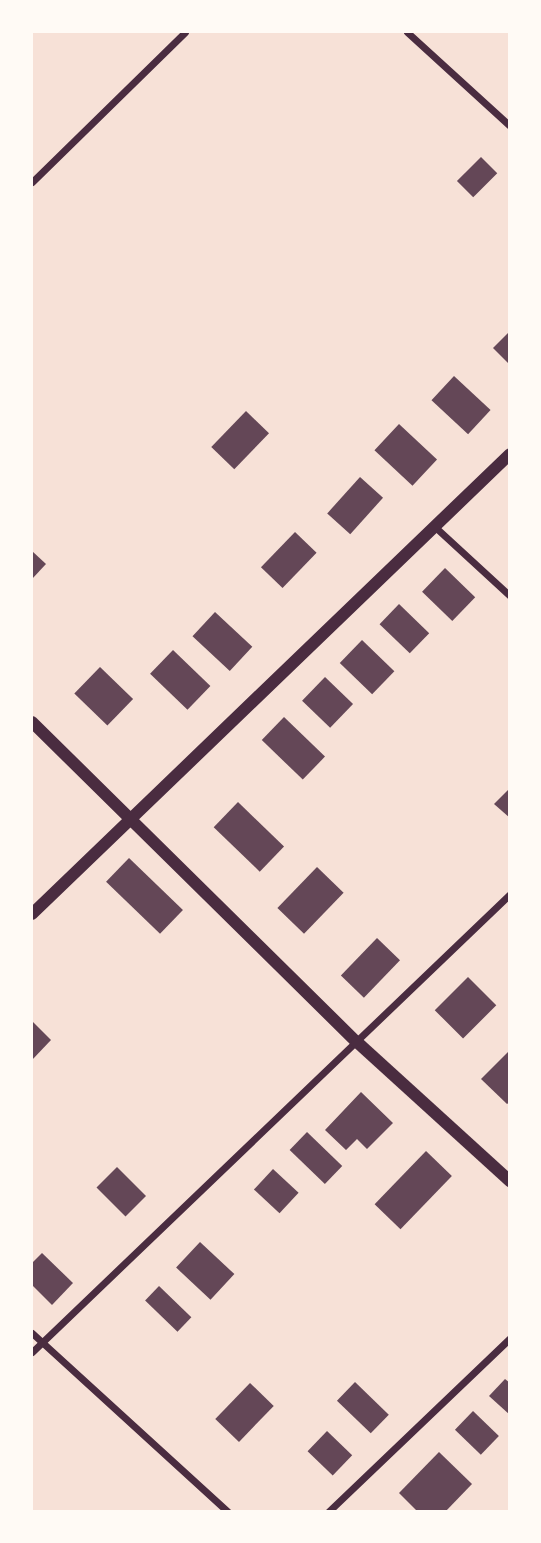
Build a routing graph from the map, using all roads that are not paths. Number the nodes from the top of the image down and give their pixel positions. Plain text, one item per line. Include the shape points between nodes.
1 (185, 32) edge
2 (407, 32) edge
3 (509, 126) edge
4 (32, 182) edge
5 (509, 454) edge
6 (434, 526) junction
7 (509, 596) edge
8 (32, 722) edge
9 (129, 819) junction
10 (509, 894) edge
11 (32, 914) edge
12 (357, 1042) junction
13 (509, 1181) edge
14 (32, 1333) edge
15 (509, 1338) edge
16 (42, 1342) junction
17 (32, 1352) edge
18 (228, 1511) edge
19 (328, 1511) edge

1 - 4 street
2 - 3 street
5 - 6 street
6 - 7 street
6 - 9 street
8 - 9 street
9 - 11 street
9 - 12 street
10 - 12 street
12 - 13 street
12 - 16 street
14 - 16 street
15 - 19 street
16 - 17 street
16 - 18 street

